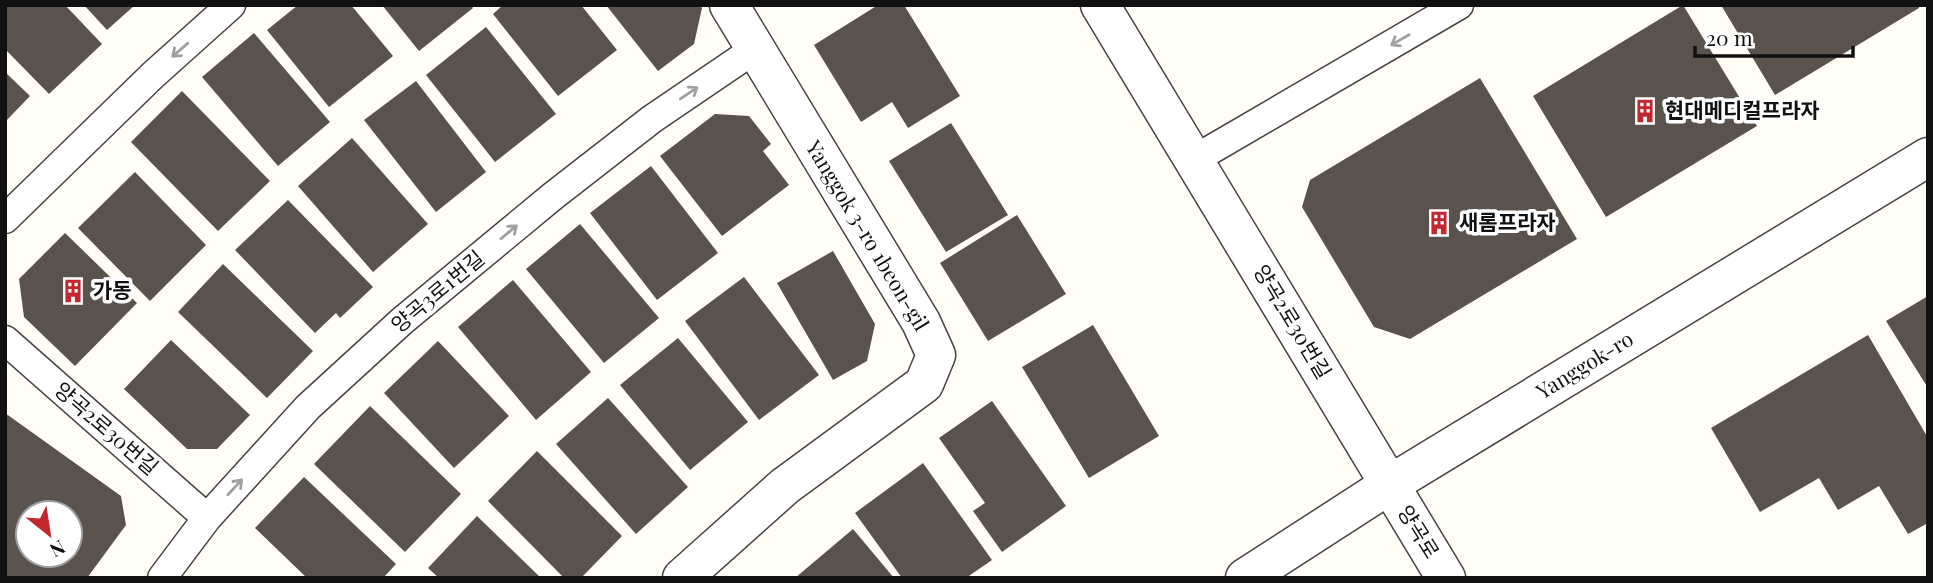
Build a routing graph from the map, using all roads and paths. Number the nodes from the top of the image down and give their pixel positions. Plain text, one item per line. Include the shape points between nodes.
1 (231, 5) edge
2 (729, 5) edge
3 (1100, 5) edge
4 (1459, 5) edge
5 (755, 49) junction
6 (1928, 157) edge
7 (1195, 159) junction
8 (5, 219) edge
9 (5, 340) edge
10 (1389, 485) junction
11 (206, 518) junction
12 (162, 578) edge
13 (682, 578) edge
14 (1245, 578) edge
15 (1447, 578) edge

1 -> 8 lane
2 - 5 street, Yanggok 3-ro 1beon-gil
3 - 7 street, 양곡2로30번길
4 -> 7 lane
11 -> 5 lane, 양곡3로1번길 via 308,407 402,321 575,178
5 - 13 street, Yanggok 3-ro 1beon-gil via 921,321 936,355 924,384 785,486
6 - 10 street, Yanggok-ro
7 - 10 street, 양곡2로30번길
9 - 11 lane, 양곡2로30번길
10 - 14 street, Yanggok-ro
10 - 15 street, 양곡로
11 - 12 lane, 양곡3로1번길

